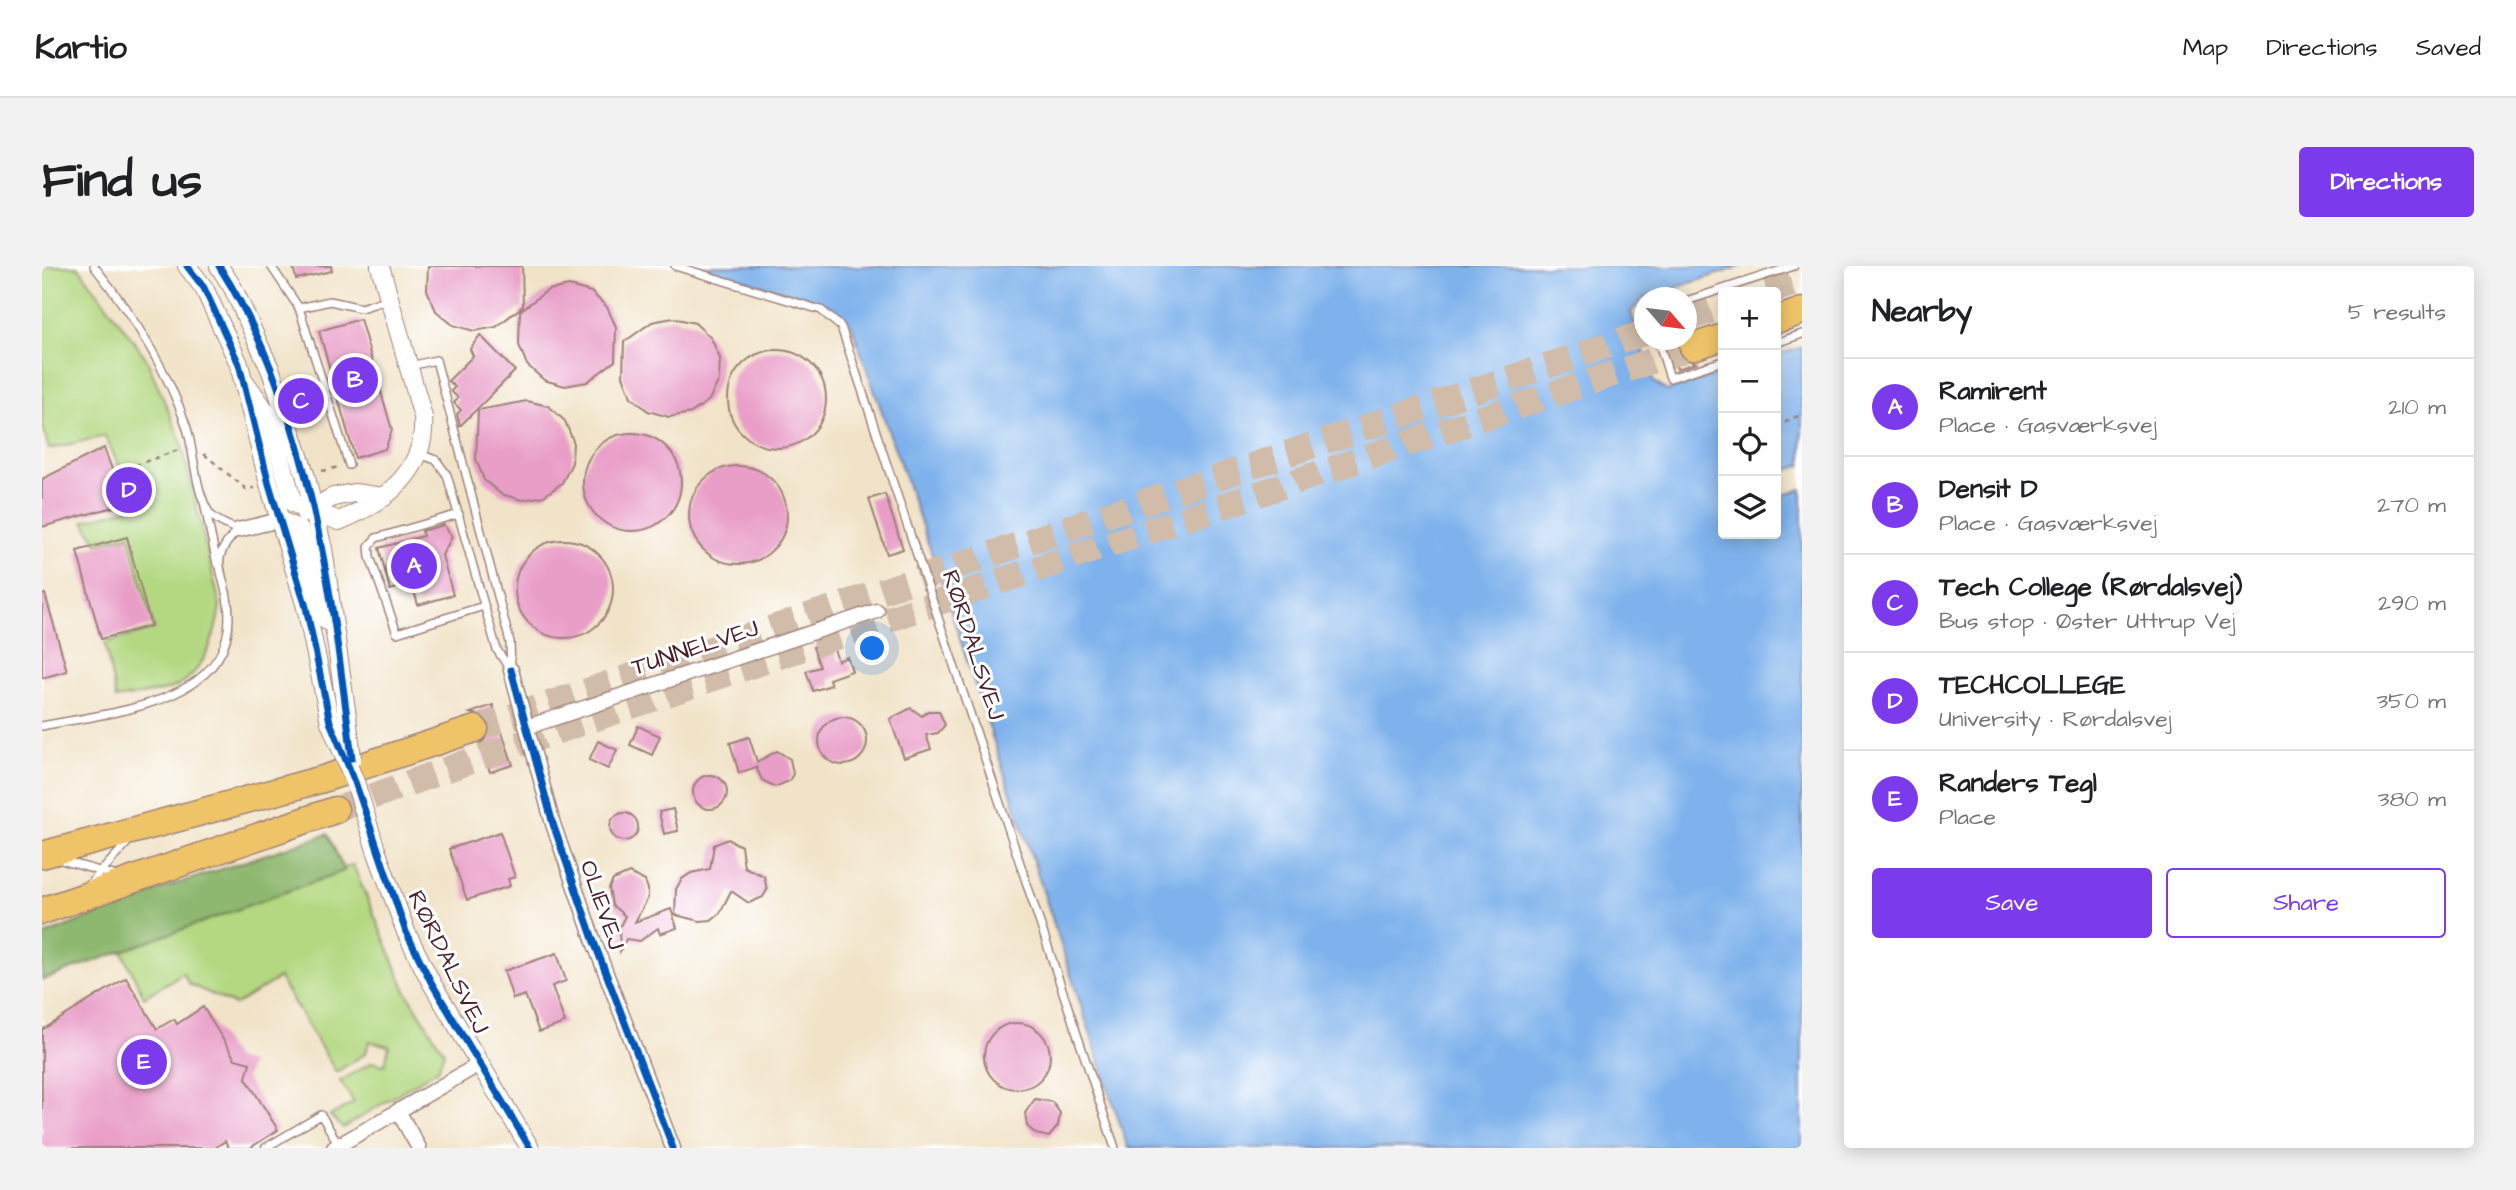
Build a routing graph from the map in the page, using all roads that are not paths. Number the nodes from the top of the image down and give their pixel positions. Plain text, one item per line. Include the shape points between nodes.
1 (94, 266) edge
2 (187, 266) edge
3 (219, 266) edge
4 (271, 266) edge
5 (380, 266) edge
6 (675, 266) edge
7 (1794, 266) edge
8 (1697, 297) edge
9 (389, 299) junction
10 (299, 309) junction
11 (1802, 311) edge
12 (1781, 318) edge
13 (1802, 334) edge
14 (1718, 339) edge
15 (1781, 341) edge
16 (1697, 346) tunnel mouth
17 (1661, 350) edge
18 (1718, 363) edge
19 (409, 366) junction
20 (245, 382) junction
21 (419, 454) junction
22 (349, 465) road end
23 (205, 504) junction
24 (313, 510) junction
25 (459, 514) junction
26 (280, 520) junction
27 (238, 530) junction
28 (217, 564) junction
29 (484, 606) junction
30 (877, 611) dead end
31 (334, 633) junction
32 (511, 670) junction
33 (339, 720) junction
34 (42, 726) edge
35 (527, 727) junction
36 (475, 729) tunnel mouth
37 (335, 810) tunnel mouth
38 (144, 827) junction
39 (42, 840) edge
40 (42, 856) edge
41 (101, 871) junction
42 (138, 878) junction
43 (69, 902) junction
44 (42, 911) edge
45 (478, 1065) junction
46 (398, 1111) junction
47 (337, 1146) edge
48 (265, 1148) edge
49 (419, 1148) edge
50 (530, 1148) edge
51 (673, 1148) edge
52 (1115, 1148) edge

1 - 23 lane via 142,331 166,378 186,425
2 - 20 street via 204,288
3 - 24 street via 271,371
4 - 10 lane
5 - 9 street
6 - 52 lane, RØRDALSVEJ via 821,310 841,327
7 - 8 lane
9 - 10 lane via 361,307 330,301
9 - 19 street
10 - 22 lane
11 - 12 highway
13 - 15 lane
14 - 16 highway
17 - 18 lane via 1671,378
19 - 21 street via 423,417
19 - 32 lane, OLIEVEJ via 436,360 510,642
20 - 24 street via 270,417 293,503
20 - 26 street
21 - 24 street via 403,480 384,497 339,520
21 - 25 lane via 436,460 447,475
23 - 27 lane via 212,516
23 - 28 lane
24 - 26 street
24 - 31 street
25 - 29 lane
25 - 29 lane via 376,538 369,546 370,557 397,633
26 - 27 street
26 - 31 street via 300,530 321,610
26 - 33 street
27 - 28 lane
28 - 34 lane via 227,597 227,631 206,674 173,697
29 - 32 lane via 497,650
30 - 35 street, TUNNELVEJ
31 - 33 street
32 - 35 street, OLIEVEJ
33 - 45 street, RØRDALSVEJ, bridge via 376,850 406,932
35 - 51 street, OLIEVEJ via 553,824
36 - 38 highway via 323,779
37 - 42 highway
38 - 39 highway
38 - 40 highway
38 - 41 lane
40 - 41 lane
41 - 42 lane
41 - 43 lane
42 - 43 highway
43 - 44 highway
45 - 46 street
45 - 50 street, RØRDALSVEJ
46 - 47 street
46 - 49 street
47 - 48 lane via 321,1115

